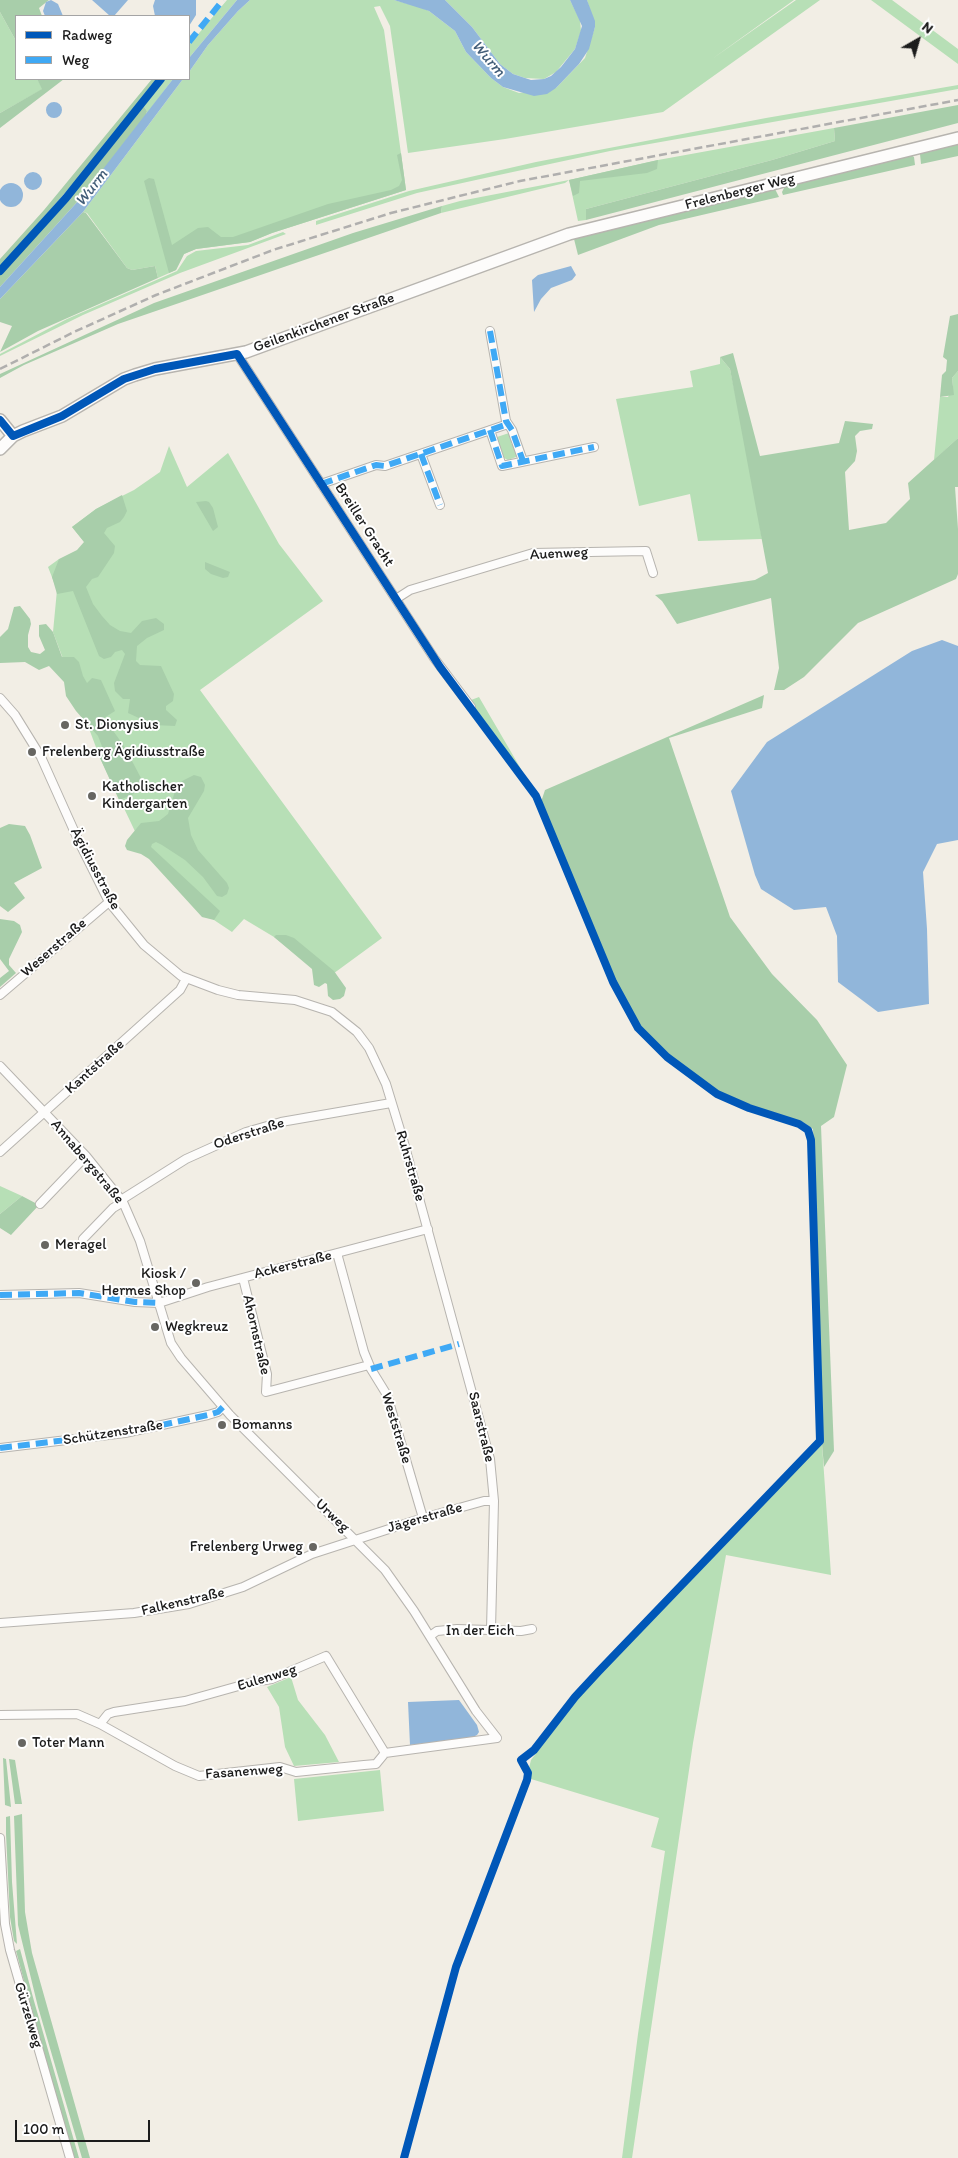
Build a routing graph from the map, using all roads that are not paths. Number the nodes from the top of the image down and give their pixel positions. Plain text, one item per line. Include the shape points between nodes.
1 (958, 138) edge
2 (525, 252) joint
3 (490, 331) dead end
4 (237, 354) junction
5 (0, 420) edge
6 (508, 424) junction
7 (490, 430) junction
8 (13, 436) junction
9 (594, 447) dead end
10 (0, 449) edge
11 (421, 454) junction
12 (523, 461) junction
13 (320, 484) junction
14 (440, 504) dead end
15 (653, 573) dead end
16 (396, 599) junction
17 (0, 698) edge
18 (471, 707) dead end
19 (109, 902) junction
20 (186, 979) junction
21 (0, 995) edge
22 (0, 1066) edge
23 (391, 1103) junction
24 (45, 1112) junction
25 (0, 1152) edge
26 (86, 1156) junction
27 (122, 1201) junction
28 (40, 1204) dead end
29 (428, 1230) junction
30 (83, 1239) dead end
31 (338, 1253) junction
32 (243, 1278) junction
33 (0, 1295) edge
34 (159, 1303) junction
35 (369, 1365) junction
36 (223, 1407) junction
37 (0, 1448) edge
38 (494, 1501) junction
39 (423, 1518) junction
40 (356, 1539) junction
41 (0, 1623) edge
42 (532, 1629) dead end
43 (491, 1630) junction
44 (430, 1636) junction
45 (0, 1715) edge
46 (100, 1724) junction
47 (497, 1738) joint
48 (385, 1753) junction
49 (0, 1838) edge
50 (70, 2158) edge

1 - 2 main road, Frelenberger Weg via 569,234
2 - 4 main road, Geilenkirchener Straße
3 - 6 street
4 - 8 main road, Geilenkirchener Straße via 155,369 124,379 62,416
4 - 13 street, Breiller Gracht
5 - 8 main road
6 - 7 street
6 - 12 street
7 - 11 street
7 - 12 street via 502,466
8 - 10 main road, Geilenkirchener Straße
9 - 12 street
11 - 13 street
11 - 14 street
13 - 16 street, Breiller Gracht
15 - 16 street, Auenweg via 646,550 533,553 410,590
16 - 18 street, Breiller Gracht via 446,676
17 - 19 street, Ägidiusstraße via 41,757
19 - 20 street, Ägidiusstraße via 144,945
19 - 21 street, Weserstraße
20 - 23 street, Ägidiusstraße via 222,991 295,1000 332,1012 357,1032 369,1048
20 - 24 street, Kantstraße via 180,990
22 - 24 street, Annabergstraße
23 - 27 street, Oderstraße via 280,1122 246,1132 186,1159
23 - 29 street, Ruhrstraße
24 - 25 street, Kantstraße
24 - 26 street, Annabergstraße
26 - 27 street, Annabergstraße
26 - 28 street
27 - 30 street, Oderstraße
27 - 34 street, Annabergstraße via 140,1240
29 - 31 street, Ackerstraße
29 - 38 street, Saarstraße via 490,1459
31 - 32 street, Ackerstraße
31 - 35 street, Weststraße
32 - 34 street, Ackerstraße
32 - 35 street, Ahornstraße via 267,1374 266,1392
33 - 34 street, Ackerstraße via 78,1293
34 - 36 street, Urweg via 171,1343
35 - 39 street, Weststraße via 387,1395
36 - 37 street, Schützenstraße via 208,1415 125,1434
36 - 40 street, Urweg
38 - 39 street, Jägerstraße
38 - 43 street, Saarstraße
39 - 40 street, Jägerstraße
40 - 41 street, Falkenstraße via 292,1562 243,1587 189,1604 136,1613
40 - 44 street, Urweg via 399,1588
42 - 43 street, In der Eich
43 - 44 street, In der Eich via 437,1631
44 - 47 street, Urweg via 476,1711
45 - 46 street, Fasanenweg via 77,1714
46 - 48 street, Fasanenweg via 199,1776 280,1767 296,1772 376,1764
46 - 48 street, Eulenweg via 114,1712 185,1701 272,1679 326,1656
47 - 48 street, Fasanenweg
49 - 50 street, Gürzelweg via 5,1924 10,1950

